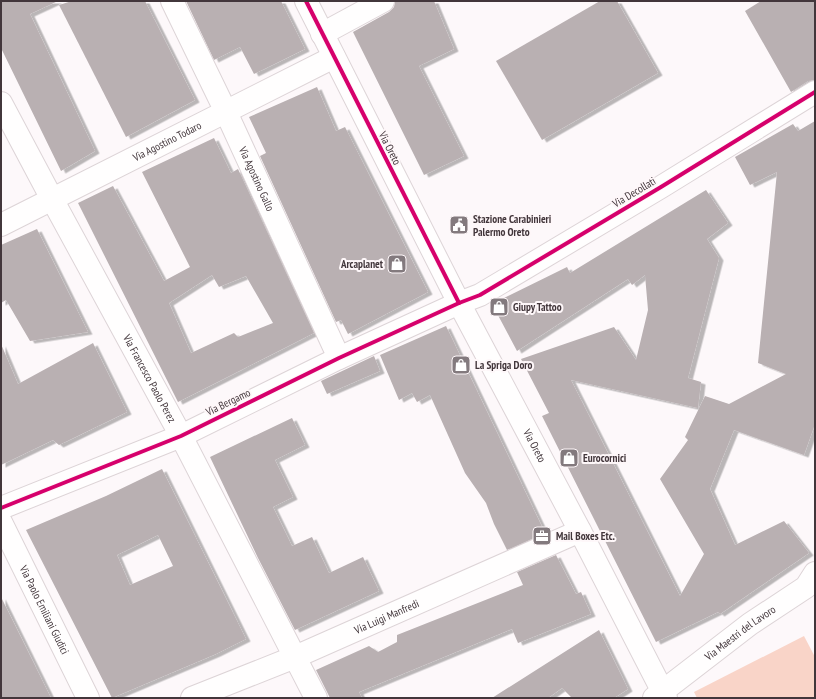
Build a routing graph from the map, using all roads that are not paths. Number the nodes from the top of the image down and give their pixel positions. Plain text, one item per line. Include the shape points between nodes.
1 (172, 1) edge
2 (306, 1) edge
3 (383, 1) edge
4 (322, 34) junction
5 (334, 57) junction
6 (815, 92) edge
7 (1, 103) edge
8 (226, 112) junction
9 (52, 199) junction
10 (1, 225) edge
11 (459, 303) junction
12 (339, 358) junction
13 (180, 436) junction
14 (1, 508) edge
15 (1, 522) edge
16 (580, 531) junction
17 (815, 573) edge
18 (295, 657) junction
19 (661, 696) edge
20 (88, 698) edge
21 (192, 698) edge
22 (316, 698) edge

1 - 8 street, Via Agostino Gallo
2 - 4 street, Via Oreto
3 - 4 street
4 - 5 street, Via Oreto
5 - 8 street, Via Agostino Todaro
5 - 11 street, Via Oreto
6 - 11 street, Via Decollati via 480,295
7 - 9 street, Via Francesco Paolo Perez
8 - 9 street, Via Agostino Todaro
8 - 12 street, Via Agostino Gallo
9 - 10 street, Via Agostino Todaro
9 - 13 street, Via Francesco Paolo Perez
11 - 12 street, Via Bergamo
11 - 16 street, Via Oreto
12 - 13 street, Via Bergamo
13 - 14 street, Via Bergamo
13 - 18 street, Via Francesco Paolo Perez
15 - 20 street, Via Paolo Emiliani Giudici
16 - 18 street, Via Luigi Manfredi
16 - 19 street, Via Oreto
17 - 19 street, Via Maestri del Lavoro via 806,587 750,624
18 - 21 street, Via Luigi Manfredi
18 - 22 street, Via Francesco Paolo Perez

